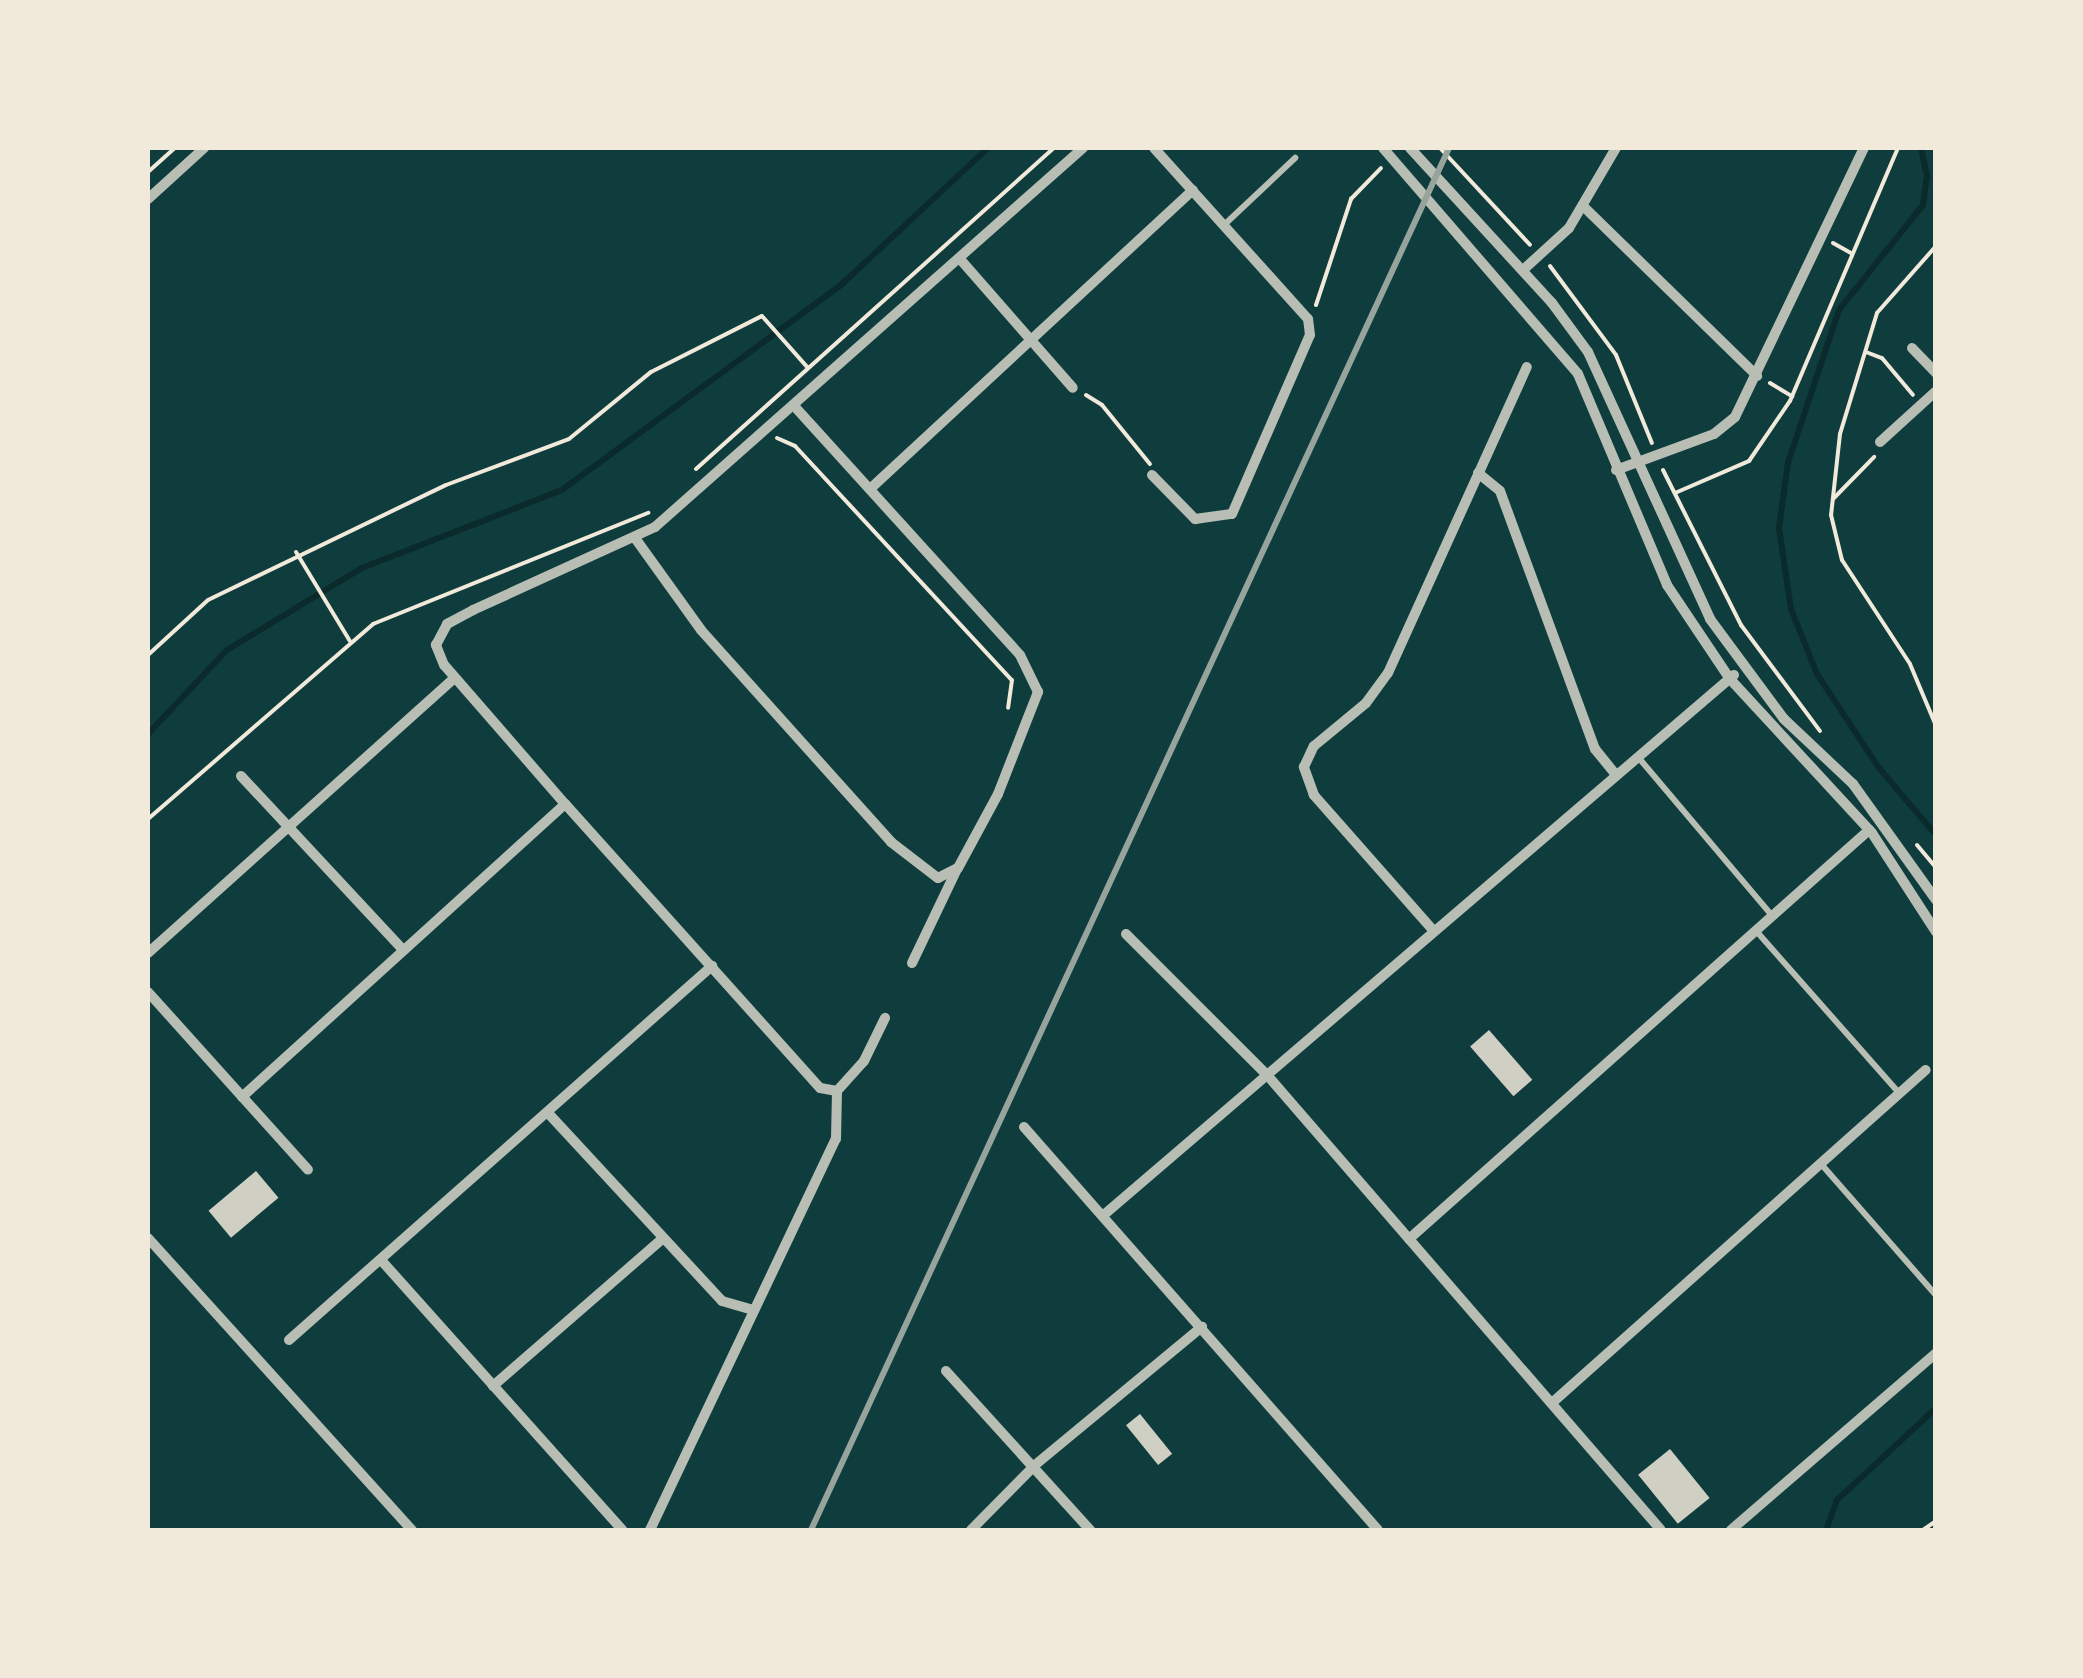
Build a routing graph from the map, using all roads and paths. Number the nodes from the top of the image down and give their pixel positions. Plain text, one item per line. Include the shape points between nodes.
1 (175, 148) edge
2 (204, 148) edge
3 (1054, 148) edge
4 (1083, 148) edge
5 (1154, 148) edge
6 (1384, 148) edge
7 (1410, 148) edge
8 (1440, 148) edge
9 (1616, 148) edge
10 (1864, 148) edge
11 (1898, 148) edge
12 (1294, 158) dead end
13 (1381, 168) dead end
14 (148, 172) edge
15 (1193, 190) junction
16 (148, 199) edge
17 (1584, 207) junction
18 (1224, 225) junction
19 (1824, 238) junction
20 (1936, 246) edge
21 (1851, 253) junction
22 (1540, 256) junction
23 (960, 259) junction
24 (1523, 270) junction
25 (1308, 318) junction
26 (1030, 339) junction
27 (1912, 348) dead end
28 (1866, 352) junction
29 (806, 365) junction
30 (1526, 367) dead end
31 (1936, 373) edge
32 (1757, 376) junction
33 (1074, 388) joint
34 (1936, 391) edge
35 (1792, 396) junction
36 (1922, 404) junction
37 (796, 408) junction
38 (756, 414) junction
39 (770, 430) junction
40 (1880, 442) joint
41 (1658, 456) junction
42 (1636, 464) junction
43 (1616, 470) junction
44 (1478, 473) junction
45 (1152, 476) joint
46 (686, 477) dead end
47 (870, 489) junction
48 (1675, 492) junction
49 (1832, 499) junction
50 (658, 503) dead end
51 (646, 509) dead end
52 (635, 538) junction
53 (576, 540) dead end
54 (296, 552) junction
55 (350, 641) junction
56 (148, 655) edge
57 (1742, 668) junction
58 (454, 678) junction
59 (1730, 679) junction
60 (1008, 708) dead end
61 (1936, 726) edge
62 (1823, 734) dead end
63 (1638, 757) junction
64 (241, 776) dead end
65 (1616, 776) junction
66 (565, 804) junction
67 (148, 819) edge
68 (290, 826) junction
69 (1869, 830) junction
70 (1906, 832) dead end
71 (958, 868) junction
72 (1936, 868) edge
73 (1936, 900) edge
74 (1774, 918) junction
75 (1432, 929) junction
76 (1936, 932) edge
77 (1758, 933) junction
78 (1126, 934) dead end
79 (403, 950) junction
80 (148, 953) edge
81 (912, 964) dead end
82 (712, 966) junction
83 (148, 992) edge
84 (885, 1018) dead end
85 (1926, 1070) dead end
86 (1268, 1076) junction
87 (836, 1091) junction
88 (1899, 1093) junction
89 (242, 1097) junction
90 (548, 1113) junction
91 (1024, 1127) dead end
92 (1822, 1165) junction
93 (308, 1170) dead end
94 (1106, 1213) junction
95 (148, 1238) edge
96 (664, 1238) junction
97 (1409, 1239) junction
98 (381, 1260) junction
99 (1936, 1296) edge
100 (753, 1310) junction
101 (1202, 1326) junction
102 (289, 1340) dead end
103 (1936, 1353) edge
104 (946, 1371) dead end
105 (493, 1386) junction
106 (1554, 1402) junction
107 (1035, 1464) junction
108 (1936, 1520) edge
109 (412, 1530) edge
110 (622, 1530) edge
111 (650, 1530) edge
112 (972, 1530) edge
113 (1090, 1530) edge
114 (1378, 1530) edge
115 (1661, 1530) edge
116 (1731, 1530) edge
117 (1923, 1530) edge

1 - 14 path
2 - 16 street
3 - 29 path
4 - 23 street
5 - 15 street
6 - 43 street via 1578,374
7 - 24 street
8 - 22 path
9 - 17 street
10 - 19 street
11 - 21 path
12 - 18 lane
13 - 25 path via 1351,199
15 - 18 street
15 - 26 street
17 - 22 street
17 - 32 street
18 - 25 street
19 - 21 path
19 - 32 street
20 - 28 path via 1878,313
21 - 35 path
22 - 24 street
22 - 41 path via 1616,355
23 - 26 street
23 - 37 street
24 - 42 street via 1588,352
25 - 45 street via 1310,335 1279,416 1232,514 1195,520
26 - 33 street
26 - 47 street
27 - 31 street
28 - 36 path via 1882,358
28 - 49 path via 1840,434
29 - 38 path
29 - 54 path via 762,316 651,372 569,439
30 - 44 street
32 - 35 path
32 - 41 street via 1735,418 1714,434
33 - 45 path via 1102,404 1148,455
34 - 36 street
35 - 48 path via 1749,461
36 - 40 street
37 - 39 street
37 - 47 street
38 - 39 path
38 - 46 path
39 - 52 street
39 - 60 path via 783,445 795,446 1012,680
40 - 49 path via 1870,466
41 - 42 street
41 - 48 path
42 - 43 street
42 - 57 street via 1680,561
43 - 59 street via 1667,585
44 - 65 street via 1500,491 1595,749
44 - 75 street via 1388,673 1366,702 1314,746 1304,767 1314,795
47 - 71 street via 1020,655 1038,692 998,794
48 - 62 path via 1741,624
49 - 61 path via 1842,560 1904,651
50 - 51 path
52 - 58 street via 447,624 437,654
52 - 71 street via 701,630 891,842 938,878
53 - 55 path via 373,624
54 - 55 path
54 - 56 path via 208,600
55 - 67 path
57 - 59 street
57 - 73 street via 1853,784
58 - 66 street
58 - 68 street
59 - 63 street
59 - 69 street
63 - 65 street
63 - 74 lane
64 - 68 street
65 - 75 street
66 - 79 street
66 - 82 street
68 - 79 street
68 - 80 street
69 - 74 street
69 - 76 street
70 - 72 path
71 - 81 street
74 - 77 street
75 - 86 street
77 - 88 lane
77 - 97 street
78 - 86 street
79 - 89 street
82 - 87 street via 820,1088
82 - 90 street
83 - 89 street
84 - 87 street via 864,1061
85 - 88 street
86 - 94 street
86 - 97 street
87 - 100 street via 836,1139
88 - 92 street
89 - 93 street
90 - 96 street
90 - 98 street
91 - 94 street
92 - 99 lane
92 - 106 street
94 - 101 street
95 - 109 street
96 - 100 street via 722,1301
96 - 105 street
97 - 106 street
98 - 102 street
98 - 105 street
100 - 111 street
101 - 107 street
101 - 114 street
103 - 116 street
104 - 107 street
105 - 110 street
106 - 115 street
107 - 112 street
107 - 113 street
108 - 117 path

